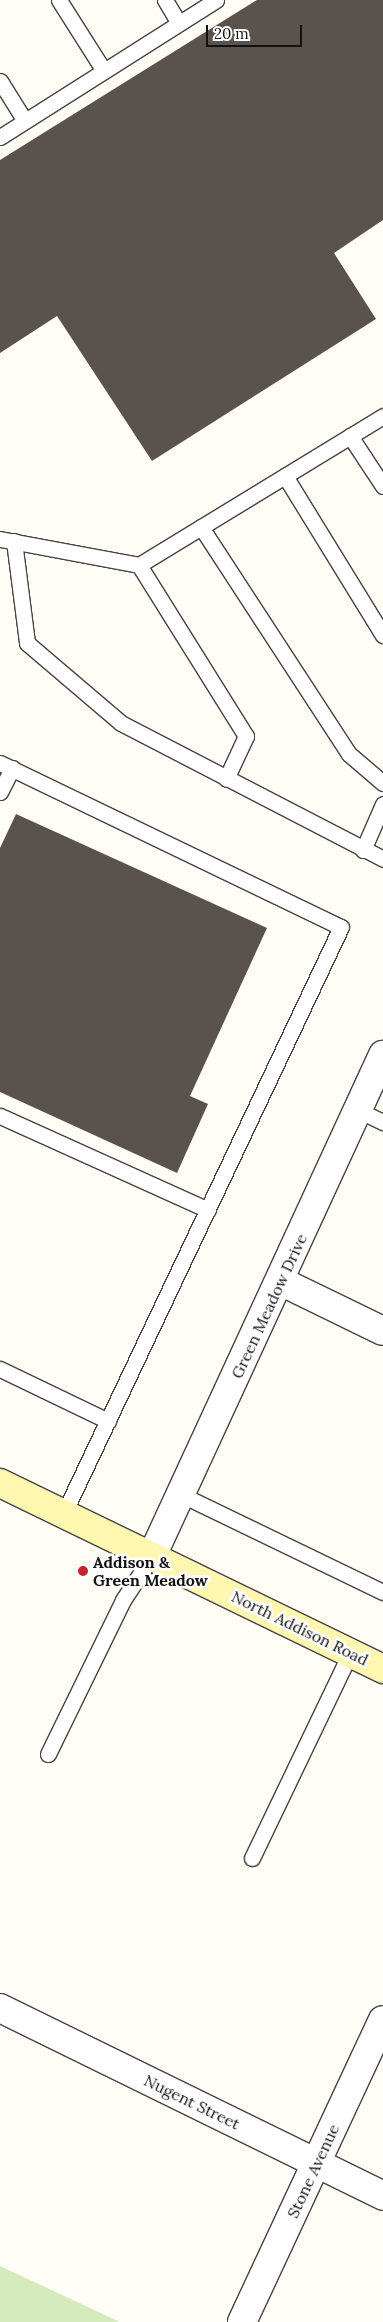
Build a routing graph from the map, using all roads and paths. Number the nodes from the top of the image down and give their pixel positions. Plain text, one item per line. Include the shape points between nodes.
1 (59, 0) edge
2 (165, 0) edge
3 (216, 0) edge
4 (179, 23) junction
5 (104, 72) junction
6 (0, 81) edge
7 (25, 121) junction
8 (0, 137) edge
9 (383, 416) edge
10 (350, 436) junction
11 (285, 476) junction
12 (383, 486) edge
13 (201, 527) junction
14 (7, 540) edge
15 (139, 565) junction
16 (383, 635) edge
17 (6, 765) edge
18 (226, 778) junction
19 (383, 783) edge
20 (0, 792) edge
21 (383, 804) edge
22 (363, 850) junction
23 (383, 859) edge
24 (383, 1055) edge
25 (358, 1110) junction
26 (0, 1116) edge
27 (383, 1122) edge
28 (208, 1210) junction
29 (280, 1281) junction
30 (383, 1331) edge
31 (0, 1369) edge
32 (108, 1421) junction
33 (0, 1483) edge
34 (182, 1495) junction
35 (64, 1513) junction
36 (152, 1556) junction
37 (383, 1592) edge
38 (350, 1653) junction
39 (383, 1669) edge
40 (48, 1754) dead end
41 (252, 1858) dead end
42 (0, 2008) edge
43 (383, 2020) edge
44 (317, 2163) junction
45 (383, 2196) edge
46 (242, 2322) edge

1 - 5 lane
2 - 4 lane
3 - 4 lane
4 - 5 lane
5 - 7 lane
6 - 7 lane
7 - 8 lane
9 - 10 lane
10 - 11 lane
10 - 12 lane
11 - 13 lane
11 - 16 lane
13 - 15 lane
13 - 19 lane via 349,754
14 - 15 lane
14 - 18 lane via 28,642 121,723
15 - 18 lane via 246,736
17 - 20 lane
17 - 28 lane via 342,927
18 - 22 lane
21 - 22 lane
22 - 23 lane
24 - 25 street, Green Meadow Drive
25 - 27 lane
25 - 29 street, Green Meadow Drive
26 - 28 lane
28 - 32 lane
29 - 30 street
29 - 34 street, Green Meadow Drive
31 - 32 lane
32 - 35 lane
33 - 35 street, North Addison Road
34 - 36 street, Green Meadow Drive
34 - 37 lane
35 - 36 street, North Addison Road
36 - 38 street, North Addison Road
36 - 40 lane via 124,1600
38 - 39 street, North Addison Road
38 - 41 lane
42 - 44 street, Nugent Street
43 - 44 street, Stone Avenue
44 - 45 street, Nugent Street
44 - 46 street, Stone Avenue

